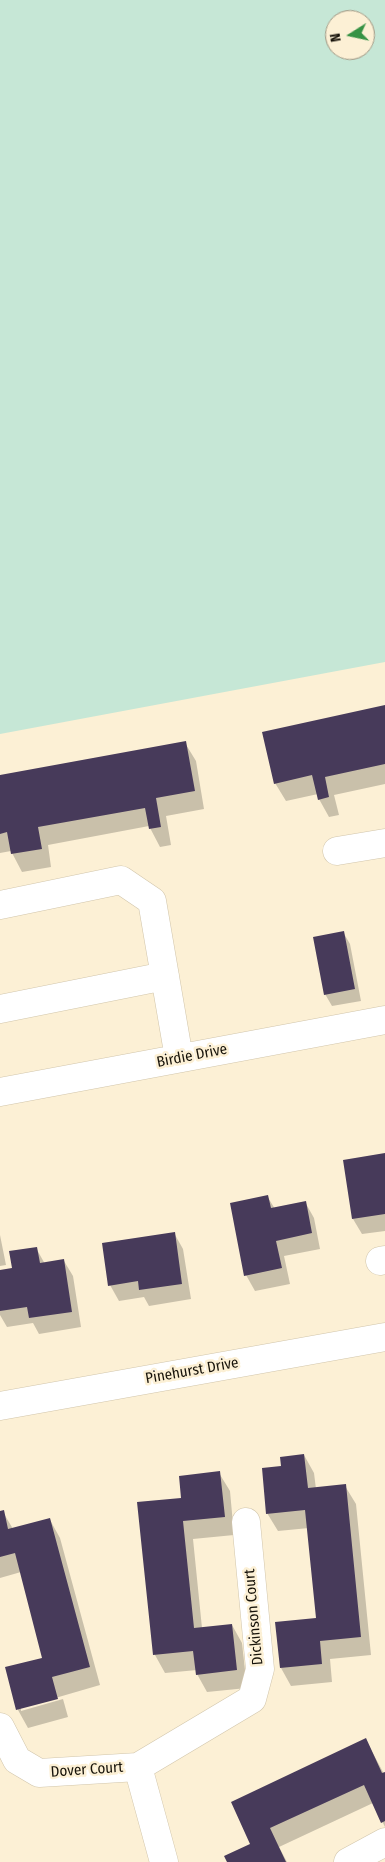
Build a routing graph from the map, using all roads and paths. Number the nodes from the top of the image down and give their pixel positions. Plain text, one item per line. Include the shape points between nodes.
1 (385, 843) edge
2 (337, 851) dead end
3 (0, 905) edge
4 (165, 976) junction
5 (0, 1009) edge
6 (385, 1020) edge
7 (178, 1058) junction
8 (0, 1092) edge
9 (385, 1337) edge
10 (0, 1406) edge
11 (246, 1522) dead end
12 (0, 1727) edge
13 (138, 1767) junction
14 (385, 1842) edge
15 (164, 1862) edge
16 (348, 1862) edge

1 - 2 street
3 - 4 street via 121,880 152,900
4 - 5 street
4 - 7 street
6 - 7 street, Birdie Drive
7 - 8 street, Birdie Drive
9 - 10 street, Pinehurst Drive
11 - 13 street, Dickinson Court via 260,1669 252,1699
12 - 13 street, Dover Court via 17,1760 39,1773
13 - 15 street
14 - 16 street

